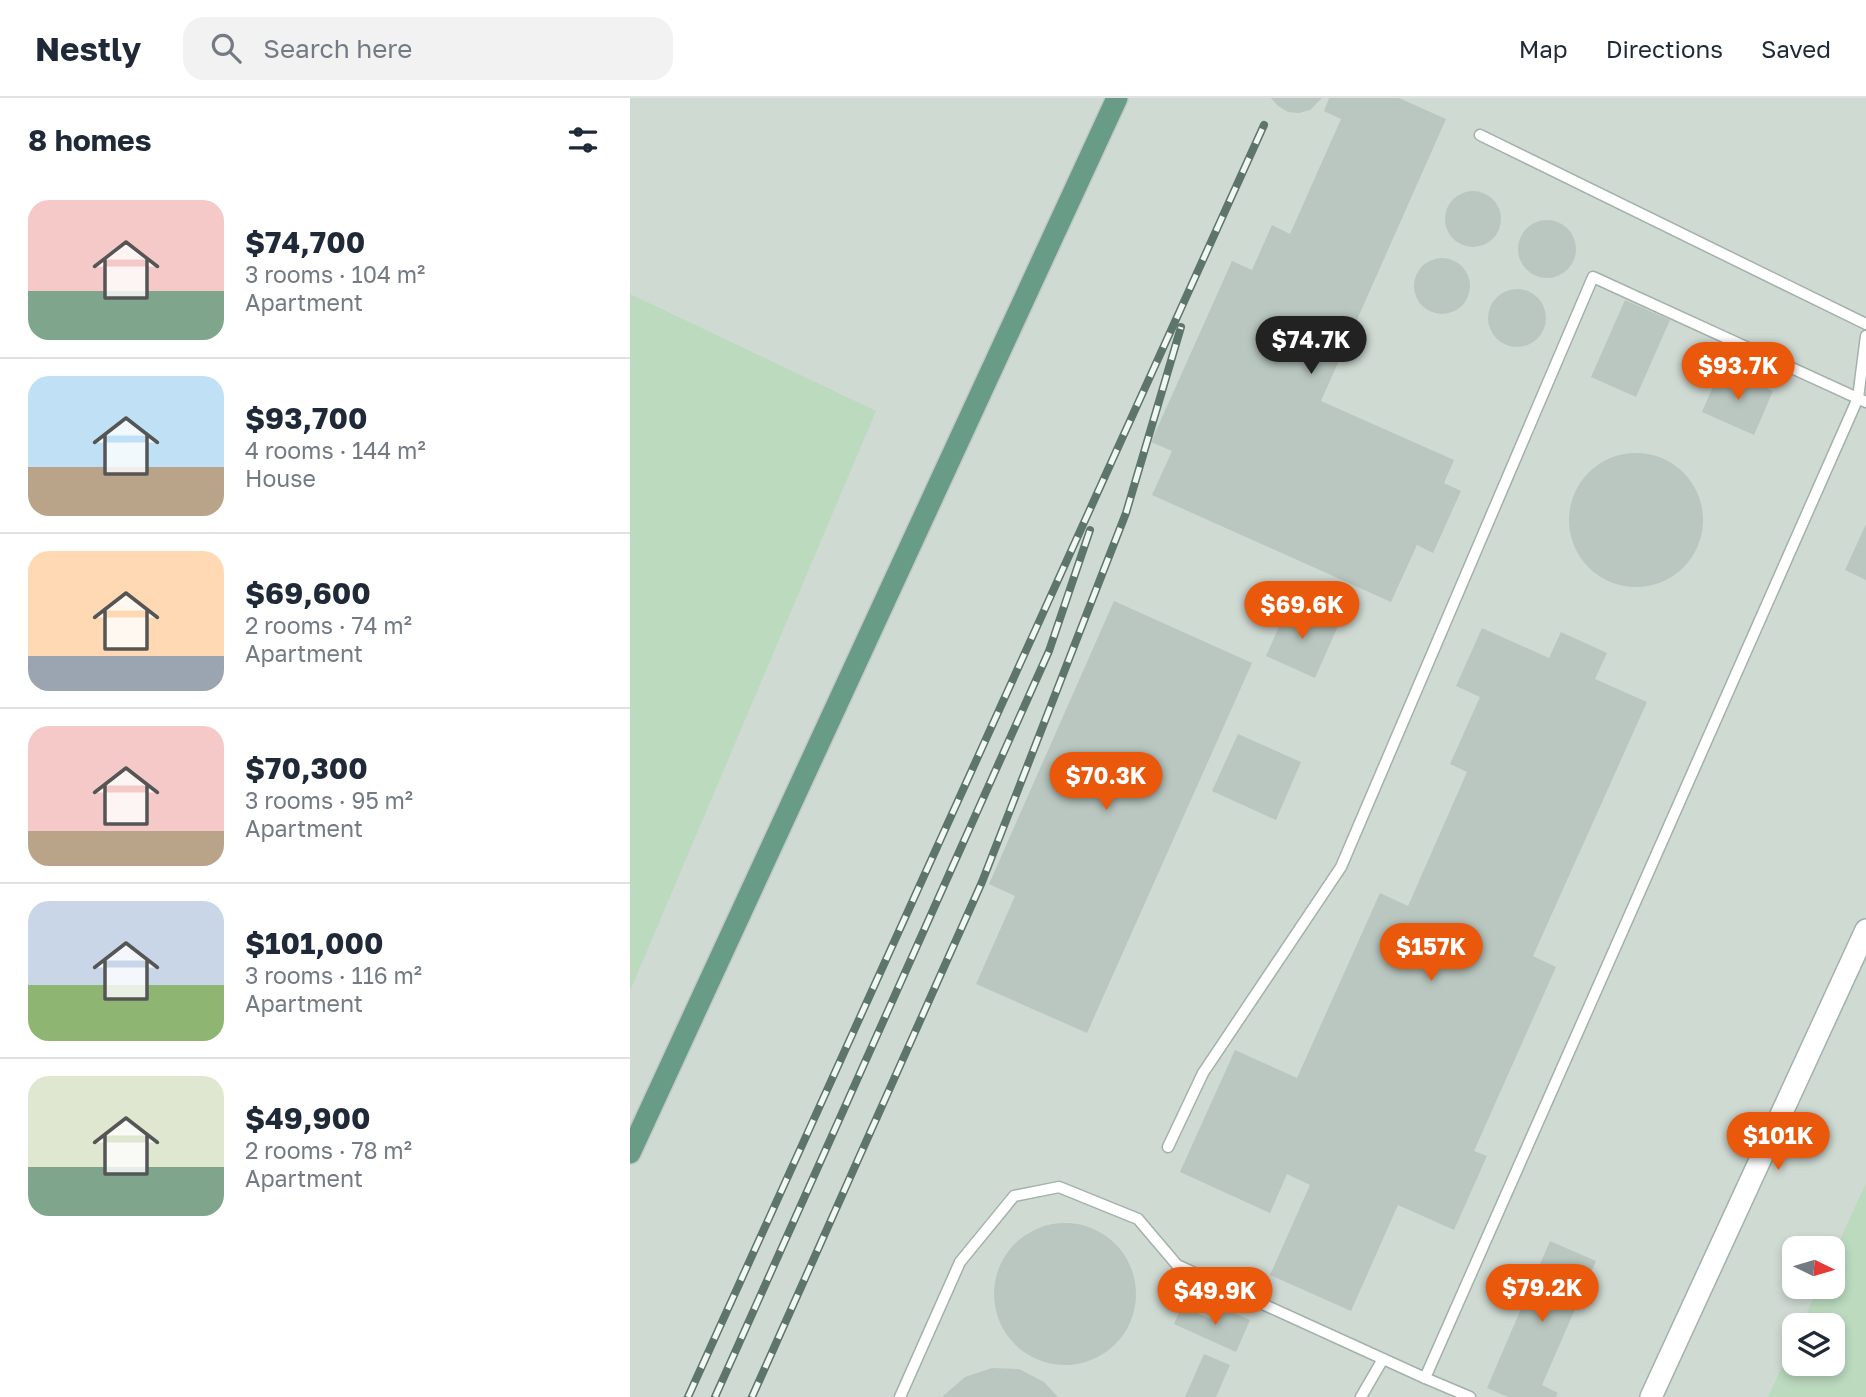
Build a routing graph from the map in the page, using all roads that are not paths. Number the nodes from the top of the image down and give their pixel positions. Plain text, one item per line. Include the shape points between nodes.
1 (1117, 98) edge
2 (1479, 135) dead end
3 (1866, 324) edge
4 (1866, 335) edge
5 (1862, 400) edge
6 (1866, 930) edge
7 (1168, 1147) dead end
8 (630, 1153) edge
9 (1383, 1359) junction
10 (1424, 1378) junction
11 (900, 1397) edge
12 (1361, 1397) edge
13 (1470, 1397) edge
14 (1651, 1397) edge

1 - 8 main road
2 - 3 lane
4 - 5 lane
5 - 7 lane via 1593,277 1341,867 1203,1073
5 - 10 lane
6 - 14 street
9 - 10 lane
9 - 11 lane via 1177,1265 1138,1219 1059,1187 1014,1195 960,1262
9 - 12 lane
10 - 13 lane

